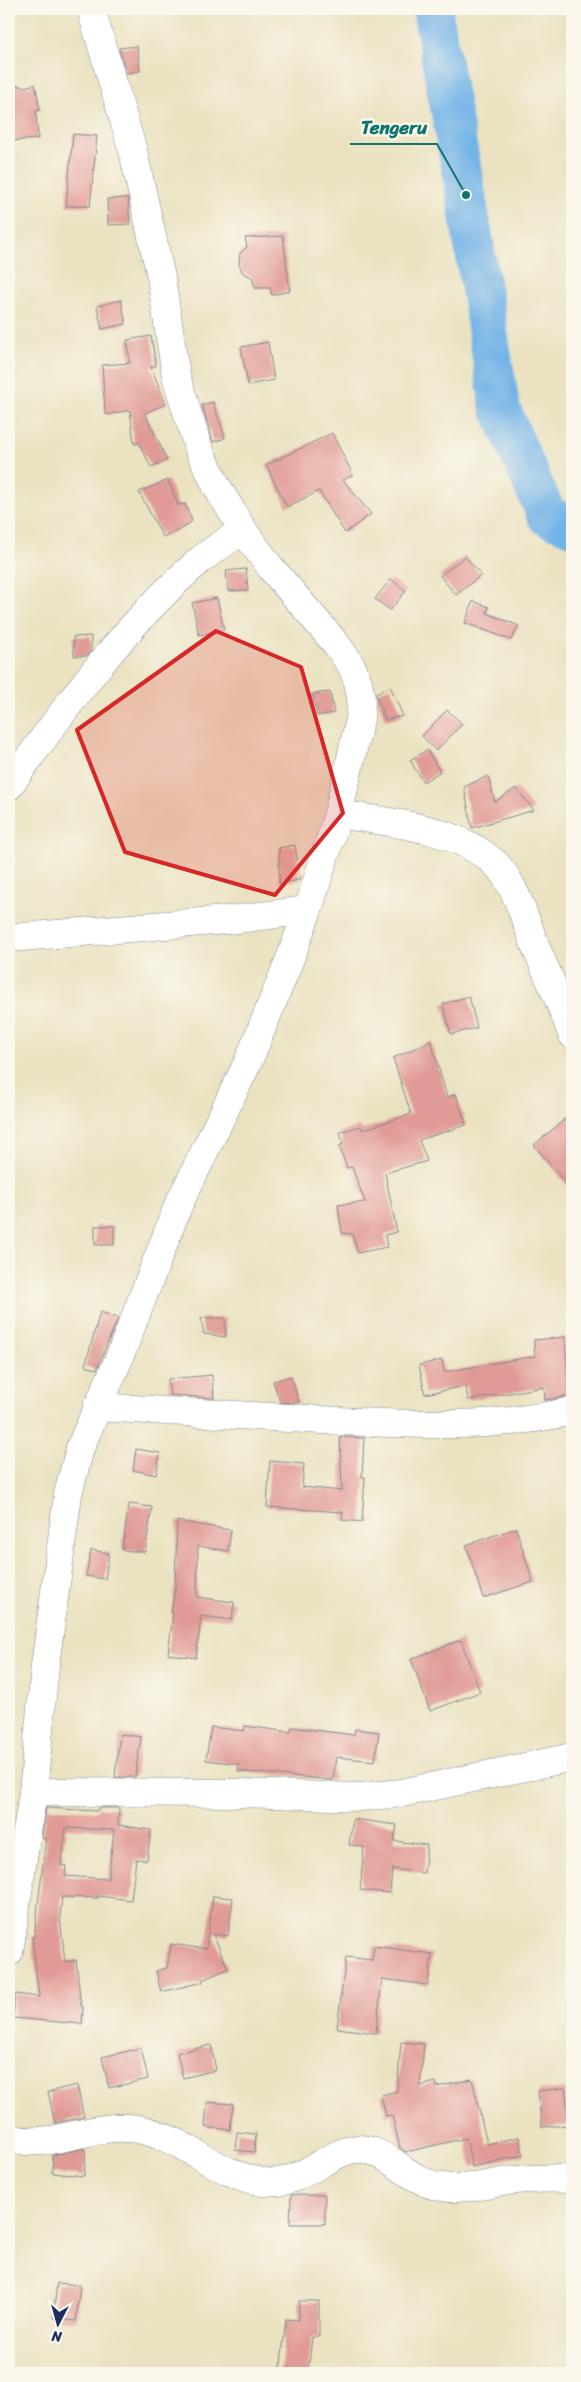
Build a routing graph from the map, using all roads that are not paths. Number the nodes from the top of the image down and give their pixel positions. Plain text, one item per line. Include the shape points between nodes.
1 (91, 9) edge
2 (243, 530) junction
3 (9, 786) edge
4 (338, 814) junction
5 (308, 910) junction
6 (9, 938) edge
7 (572, 1034) edge
8 (97, 1407) junction
9 (572, 1411) edge
10 (572, 1757) edge
11 (33, 1792) junction
12 (9, 1952) edge
13 (9, 2138) edge
14 (572, 2179) edge

1 - 2 street via 147,212 176,376 186,413 216,485
2 - 3 street via 201,560 152,605 110,651
2 - 4 street via 336,645 351,665 358,682 360,719
4 - 5 street
4 - 7 street via 428,830 481,853 497,865 520,907
5 - 6 street
5 - 8 street via 248,1062 178,1206
8 - 9 street via 455,1425 544,1418
8 - 11 street via 80,1448 68,1494 43,1684
10 - 11 street via 402,1792 360,1797
11 - 12 street
13 - 14 street via 37,2143 108,2128 129,2128 169,2139 226,2169 266,2182 287,2180 358,2149 384,2156 420,2181 439,2186 460,2188 538,2178

